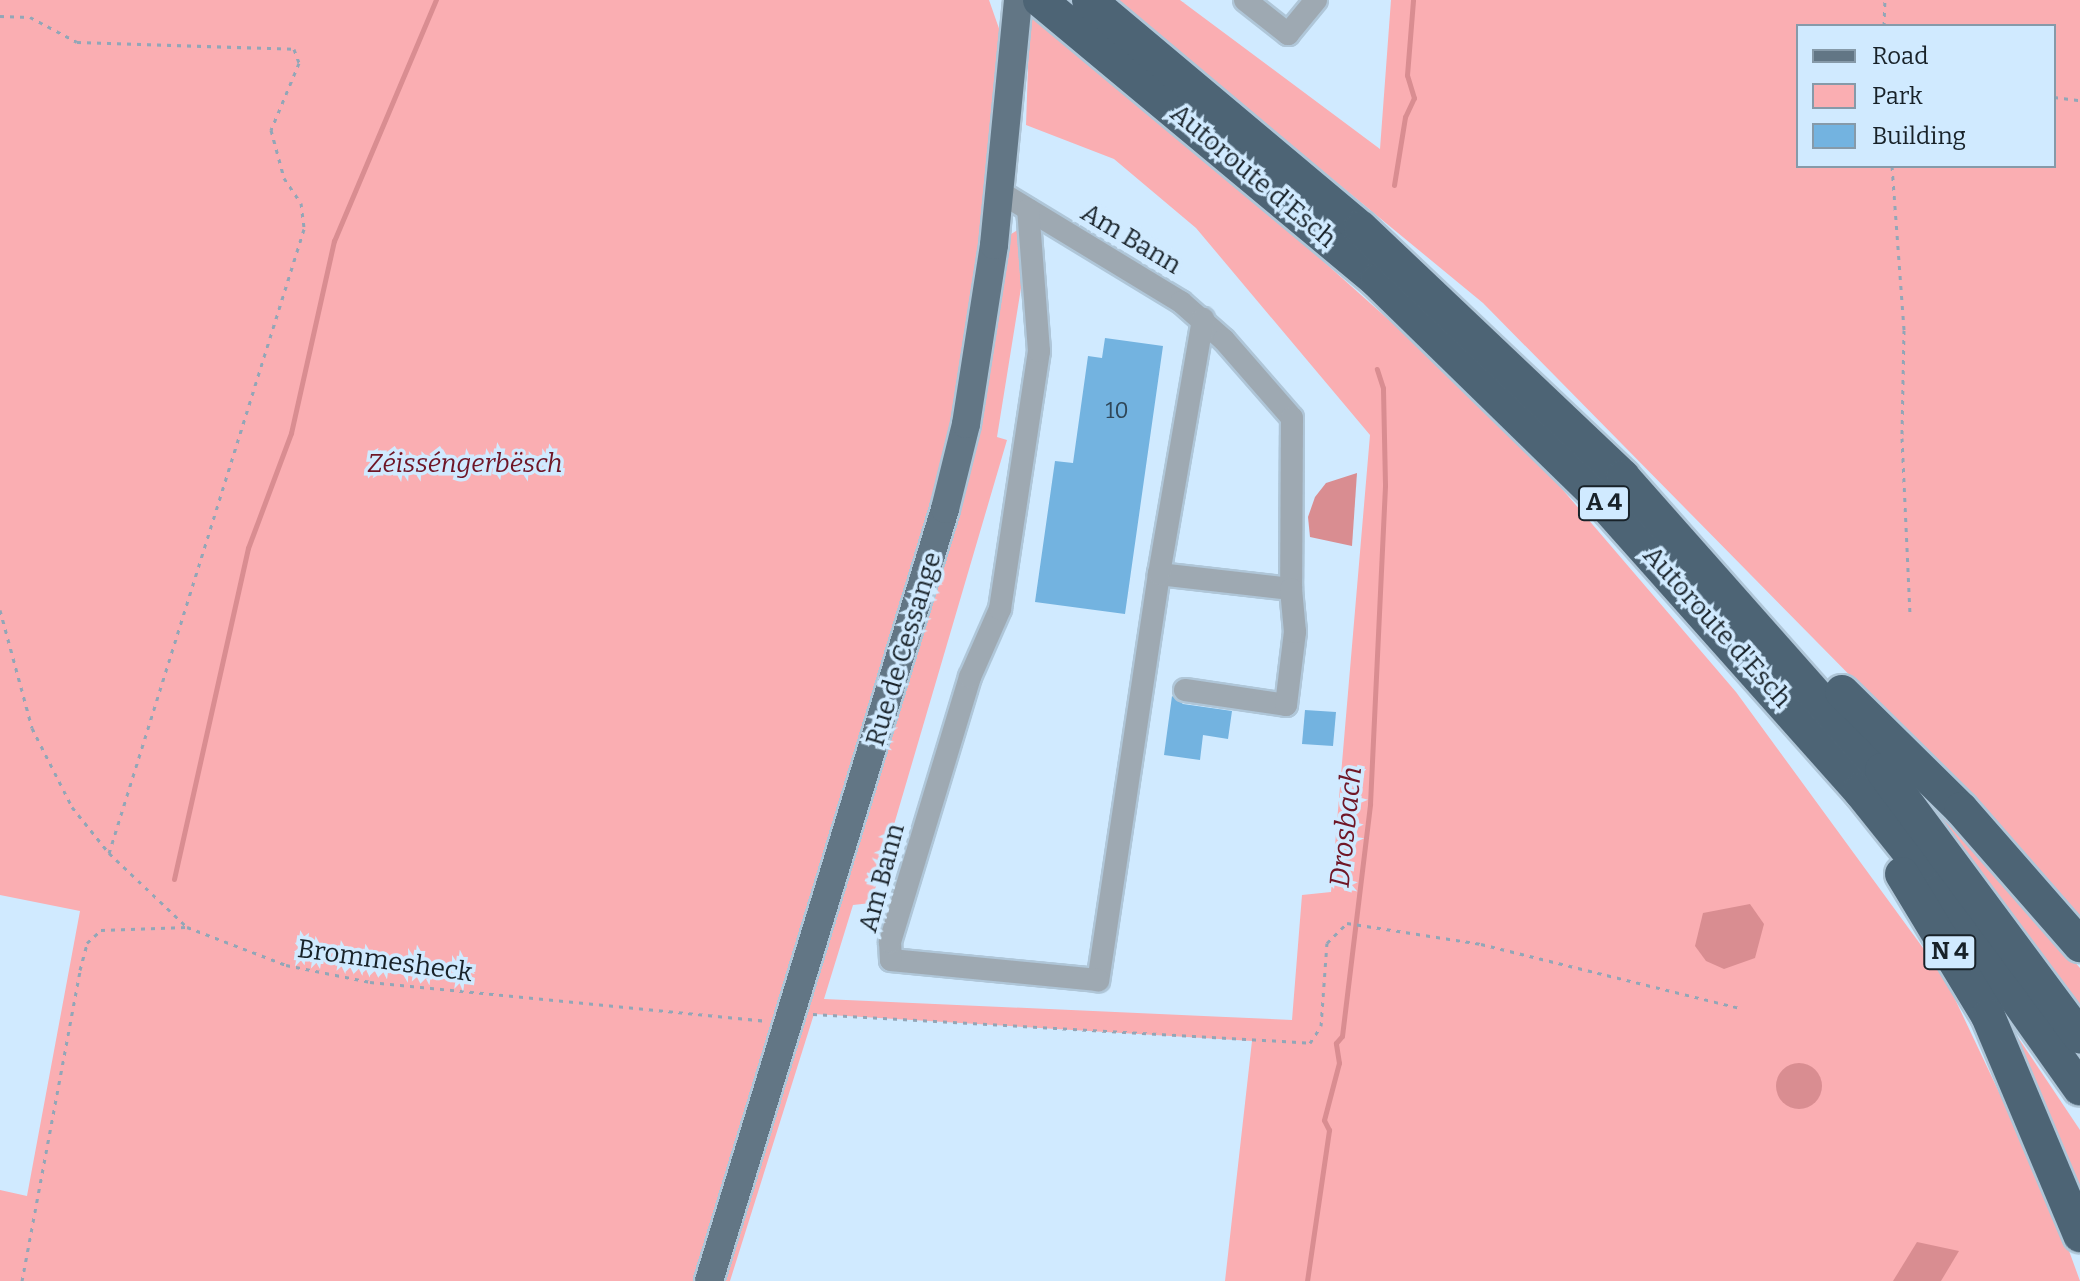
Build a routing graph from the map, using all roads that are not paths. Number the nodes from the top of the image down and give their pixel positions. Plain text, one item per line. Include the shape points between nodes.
1 (1018, 0) edge
2 (1040, 0) edge
3 (1089, 0) edge
4 (1245, 0) edge
5 (1316, 0) edge
6 (1000, 192) junction
7 (1028, 209) junction
8 (1394, 259) junction
9 (1203, 319) junction
10 (1159, 574) junction
11 (1291, 589) junction
12 (1185, 690) dead end
13 (1777, 693) junction
14 (2080, 945) edge
15 (2080, 1037) edge
16 (2080, 1089) edge
17 (2080, 1235) edge
18 (709, 1281) edge

1 - 6 main road, Rue de Cessange
2 - 13 highway, Autoroute d'Esch / A 4 via 1377,281 1599,498
3 - 8 highway, Autoroute d'Esch / A 4
4 - 5 lane via 1288,34
6 - 7 lane, Am Bann
6 - 18 main road, Rue de Cessange via 966,424 945,509 801,1015
7 - 9 lane, Am Bann
7 - 10 lane, Am Bann via 1039,351 1000,609 970,677 890,942 891,960 1098,980
8 - 14 highway, A 4 via 1476,315 1634,472 1961,809
8 - 15 highway, Autoroute d'Esch / A 4 via 1623,477 1788,660 1963,872
9 - 10 lane, Am Bann
9 - 11 lane, Am Bann via 1292,418
10 - 11 lane
11 - 12 lane, Am Bann via 1295,632 1286,705
13 - 16 highway, Autoroute d'Esch / A 4 via 1940,891
13 - 17 highway, N 4 via 1911,886 1988,1016

